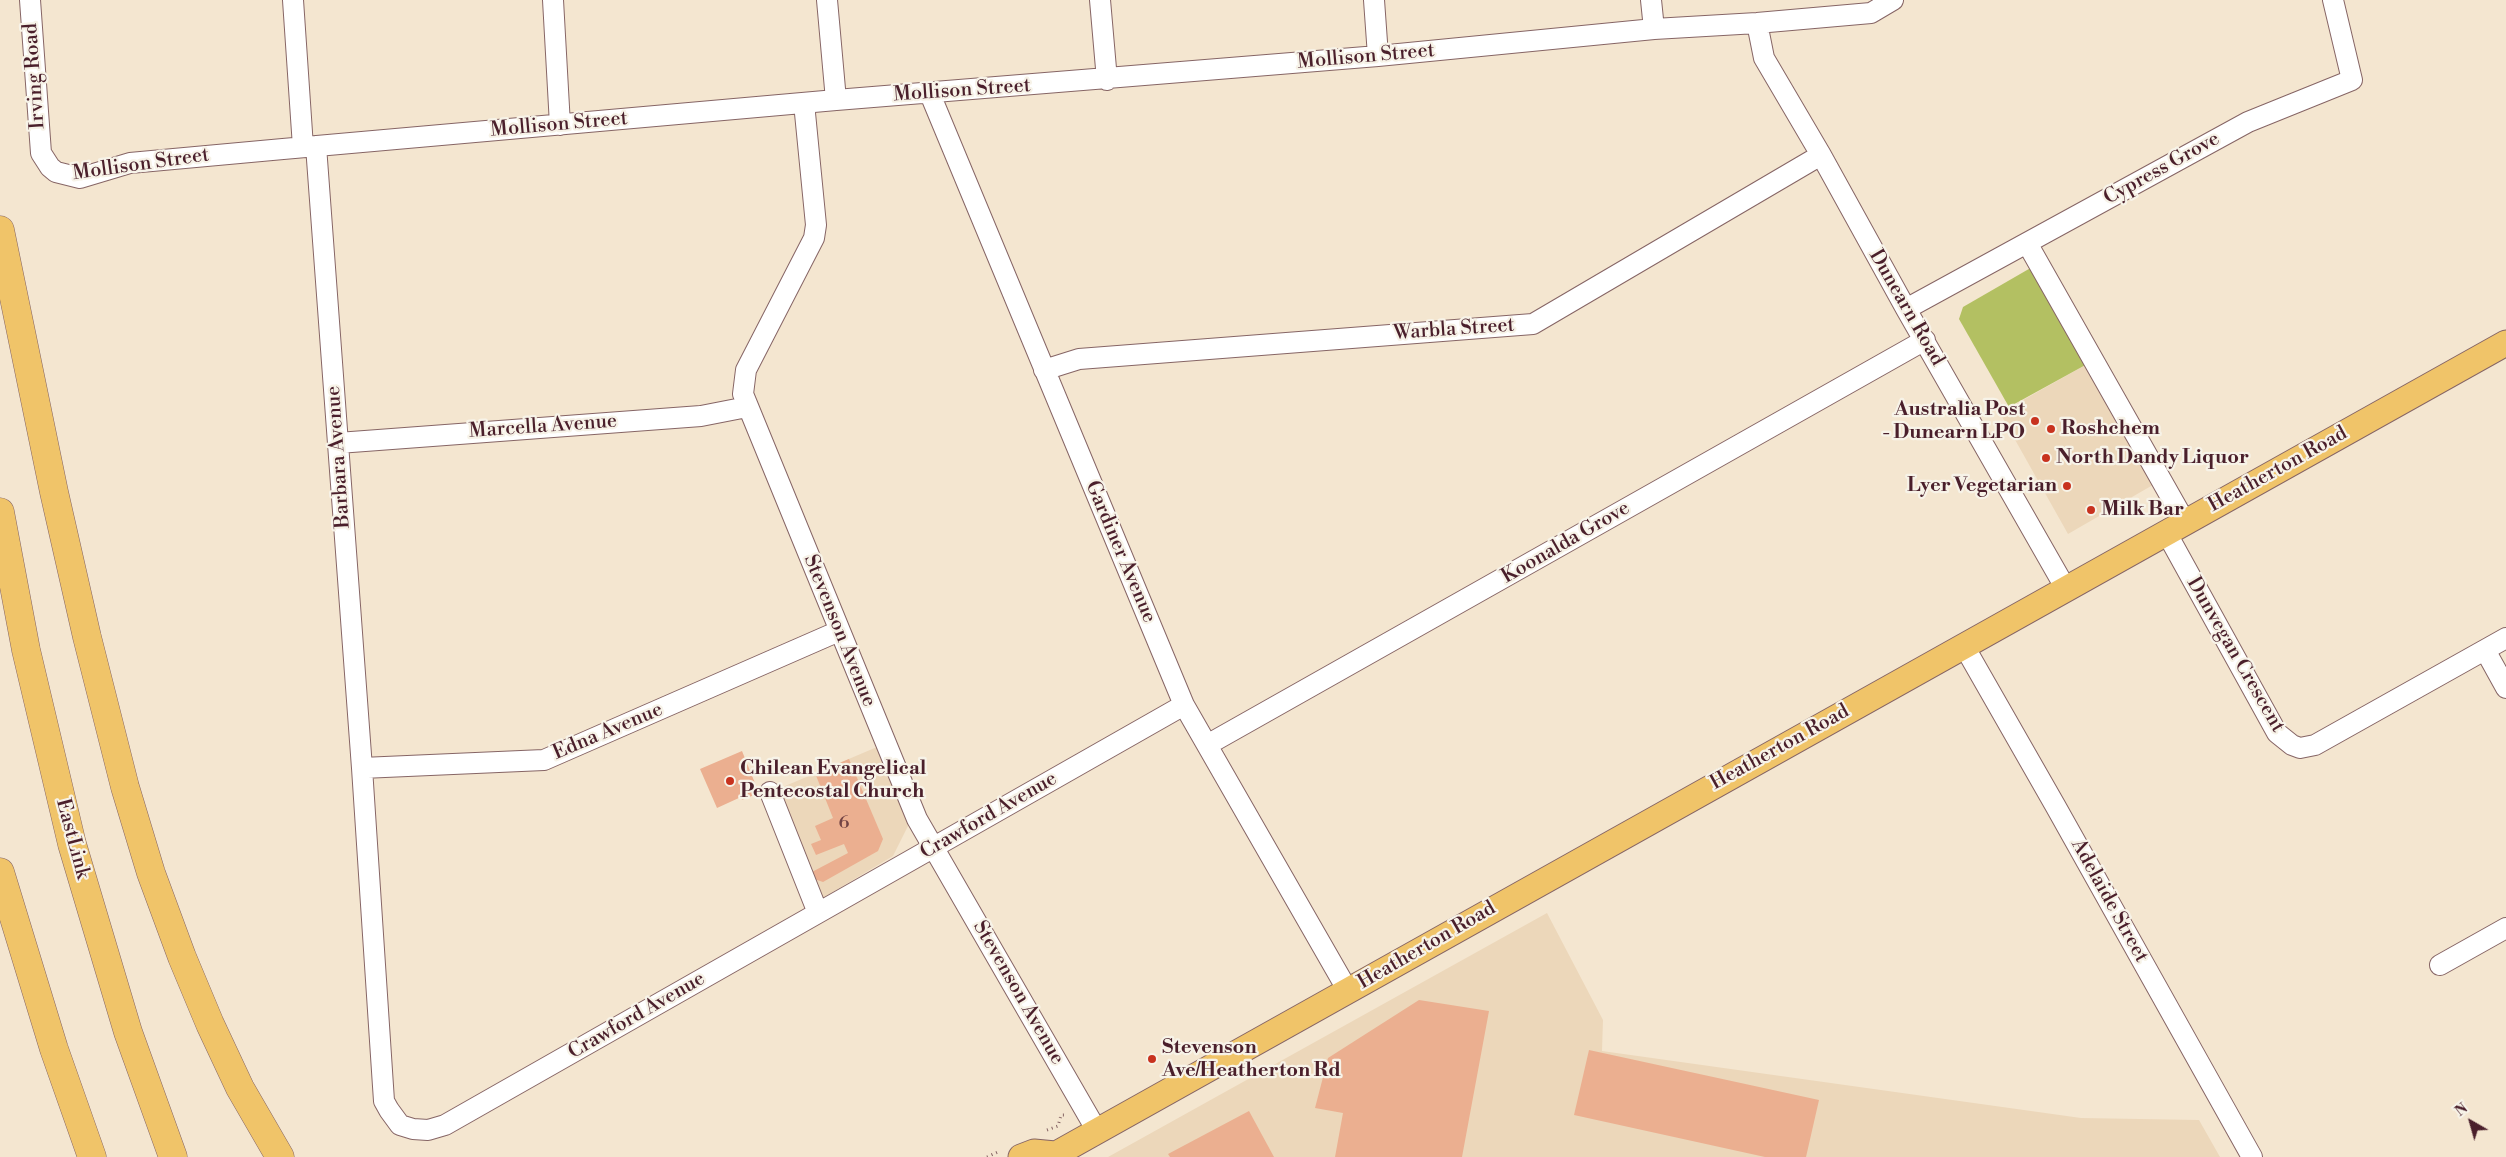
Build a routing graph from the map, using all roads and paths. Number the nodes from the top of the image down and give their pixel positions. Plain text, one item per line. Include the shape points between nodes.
1 (30, 0) edge
2 (293, 0) edge
3 (553, 0) edge
4 (827, 0) edge
5 (1100, 0) edge
6 (1374, 0) edge
7 (1651, 0) edge
8 (1893, 0) edge
9 (2333, 0) edge
10 (1757, 23) junction
11 (1654, 29) junction
12 (1378, 56) junction
13 (1107, 80) junction
14 (930, 94) junction
15 (836, 100) junction
16 (804, 103) junction
17 (560, 124) junction
18 (309, 147) junction
19 (41, 153) joint
20 (1821, 155) junction
21 (0, 230) edge
22 (2027, 243) junction
23 (1906, 309) junction
24 (1925, 340) junction
25 (2506, 343) edge
26 (1044, 370) junction
27 (747, 407) junction
28 (338, 442) junction
29 (0, 512) edge
30 (2176, 527) junction
31 (2066, 589) junction
32 (839, 631) junction
33 (2506, 638) edge
34 (1964, 646) junction
35 (2485, 650) junction
36 (2506, 688) edge
37 (1184, 705) junction
38 (1208, 745) junction
39 (362, 768) junction
40 (770, 792) dead end
41 (933, 848) junction
42 (0, 872) edge
43 (818, 913) junction
44 (2506, 928) edge
45 (2440, 965) dead end
46 (1348, 991) junction
47 (1097, 1131) junction
48 (1053, 1155) edge
49 (92, 1157) edge
50 (173, 1157) edge
51 (280, 1157) edge
52 (1021, 1157) edge
53 (2252, 1157) edge

1 - 19 street, Irving Road
2 - 18 street, Barbara Avenue
3 - 17 street
4 - 15 street
5 - 13 street
6 - 12 street
7 - 11 street
8 - 10 street, Mollison Street via 1871,13
9 - 22 street, Cypress Grove via 2352,80 2248,122
10 - 11 street, Mollison Street
10 - 20 street, Dunearn Road via 1764,58
11 - 12 street, Mollison Street
12 - 13 street, Mollison Street
13 - 14 street, Mollison Street
14 - 15 street, Mollison Street
14 - 26 street, Gardiner Avenue
15 - 16 street, Mollison Street
16 - 17 street, Mollison Street
16 - 27 street, Stevenson Avenue via 816,225 814,238 746,370 742,386
17 - 18 street, Mollison Street
18 - 19 street, Mollison Street via 130,163 80,178 56,172
18 - 28 street, Barbara Avenue
20 - 23 street, Dunearn Road
20 - 26 street, Warbla Street via 1533,324 1079,359
21 - 51 highway via 54,492 125,787 151,873 210,1024 240,1088
22 - 23 street, Cypress Grove
22 - 30 street, Dunvegan Crescent
23 - 24 street, Dunearn Road
24 - 31 street, Dunearn Road
24 - 38 street, Koonalda Grove
25 - 30 main road, Heatherton Road
26 - 37 street, Gardiner Avenue
27 - 28 street, Marcella Avenue via 701,416
27 - 32 street, Stevenson Avenue
28 - 39 street, Barbara Avenue
29 - 50 highway, EastLink via 26,650 72,844 128,1032
30 - 31 main road, Heatherton Road
30 - 35 street, Dunvegan Crescent via 2278,733 2292,745 2300,748 2315,745
31 - 34 main road, Heatherton Road
32 - 39 street, Edna Avenue via 544,760
32 - 41 street, Stevenson Avenue via 917,819
33 - 35 street, Dunvegan Crescent
34 - 46 main road, Heatherton Road
34 - 53 street, Adelaide Street
35 - 36 street
37 - 38 street, Gardiner Avenue
37 - 41 street, Crawford Avenue
38 - 46 street, Gardiner Avenue
39 - 43 street, Crawford Avenue via 384,1101 400,1125 428,1130 445,1125
40 - 43 street
41 - 43 street, Crawford Avenue
41 - 47 street, Stevenson Avenue
42 - 49 highway via 42,1013
44 - 45 street
46 - 47 main road, Heatherton Road
47 - 48 main road, Heatherton Road
48 - 52 main road, Heatherton Road via 1034,1152

